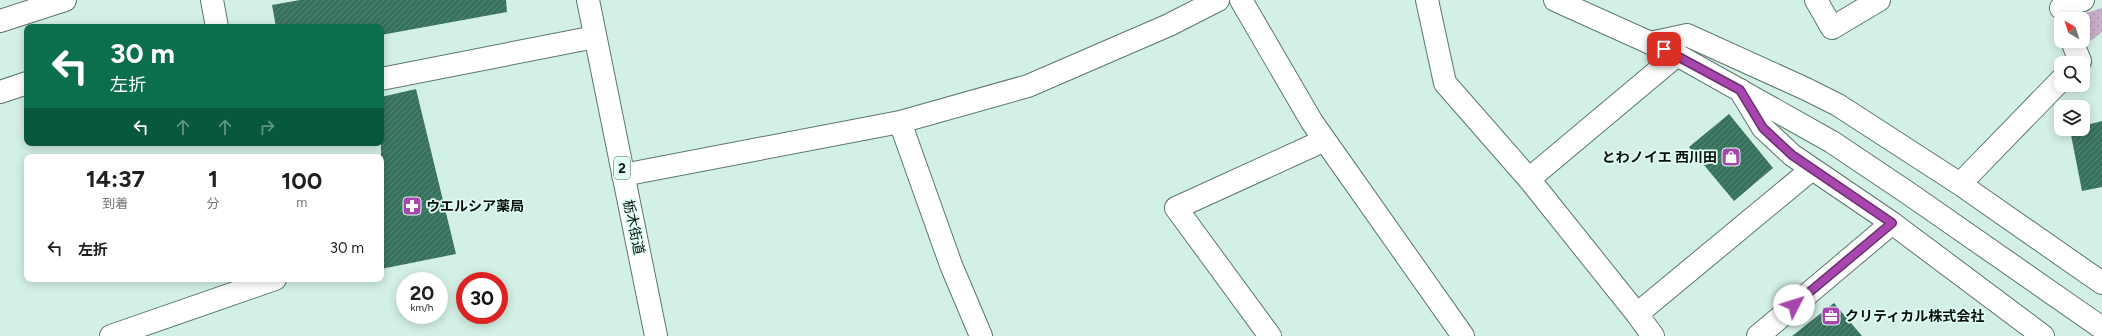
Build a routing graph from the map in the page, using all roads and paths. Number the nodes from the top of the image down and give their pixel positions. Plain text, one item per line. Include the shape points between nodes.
1 (65, 0) edge
2 (213, 0) edge
3 (588, 0) edge
4 (1218, 0) edge
5 (1241, 0) edge
6 (1427, 0) edge
7 (1555, 0) edge
8 (1816, 0) edge
9 (1879, 0) edge
10 (2083, 0) edge
11 (2061, 9) edge
12 (0, 21) edge
13 (217, 24) edge
14 (595, 37) junction
15 (1650, 43) junction
16 (1677, 55) junction
17 (384, 78) edge
18 (24, 84) edge
19 (2054, 87) edge
20 (1740, 90) junction
21 (0, 92) edge
22 (900, 122) junction
23 (1325, 140) junction
24 (1812, 169) junction
25 (623, 174) junction
26 (1529, 178) junction
27 (1960, 184) junction
28 (1892, 223) junction
29 (265, 282) edge
30 (2102, 283) edge
31 (1637, 314) junction
32 (2102, 328) edge
33 (110, 336) edge
34 (656, 336) edge
35 (981, 336) edge
36 (1270, 336) edge
37 (1463, 336) edge
38 (1653, 336) edge
39 (1758, 336) edge
40 (2043, 336) edge

1 - 12 street
2 - 13 street
3 - 14 street, 栃木街道 / 2
4 - 22 street via 1169,25 1028,86
5 - 23 street
6 - 26 street via 1445,82
7 - 15 street
8 - 9 street via 1832,28
10 - 11 street
14 - 17 street
14 - 25 street, 栃木街道 / 2
15 - 16 street
15 - 27 street via 1687,35 1806,89 1838,105
16 - 20 street
16 - 26 street
18 - 21 street
19 - 27 street
20 - 24 street via 1763,128 1792,155
20 - 32 street via 1832,142
22 - 25 street
22 - 35 street via 951,265
23 - 36 street via 1176,208
23 - 37 street
24 - 28 street
24 - 31 street
25 - 34 street, 栃木街道 / 2
26 - 31 street
27 - 30 street
28 - 39 street
28 - 40 street
29 - 33 street
31 - 38 street

